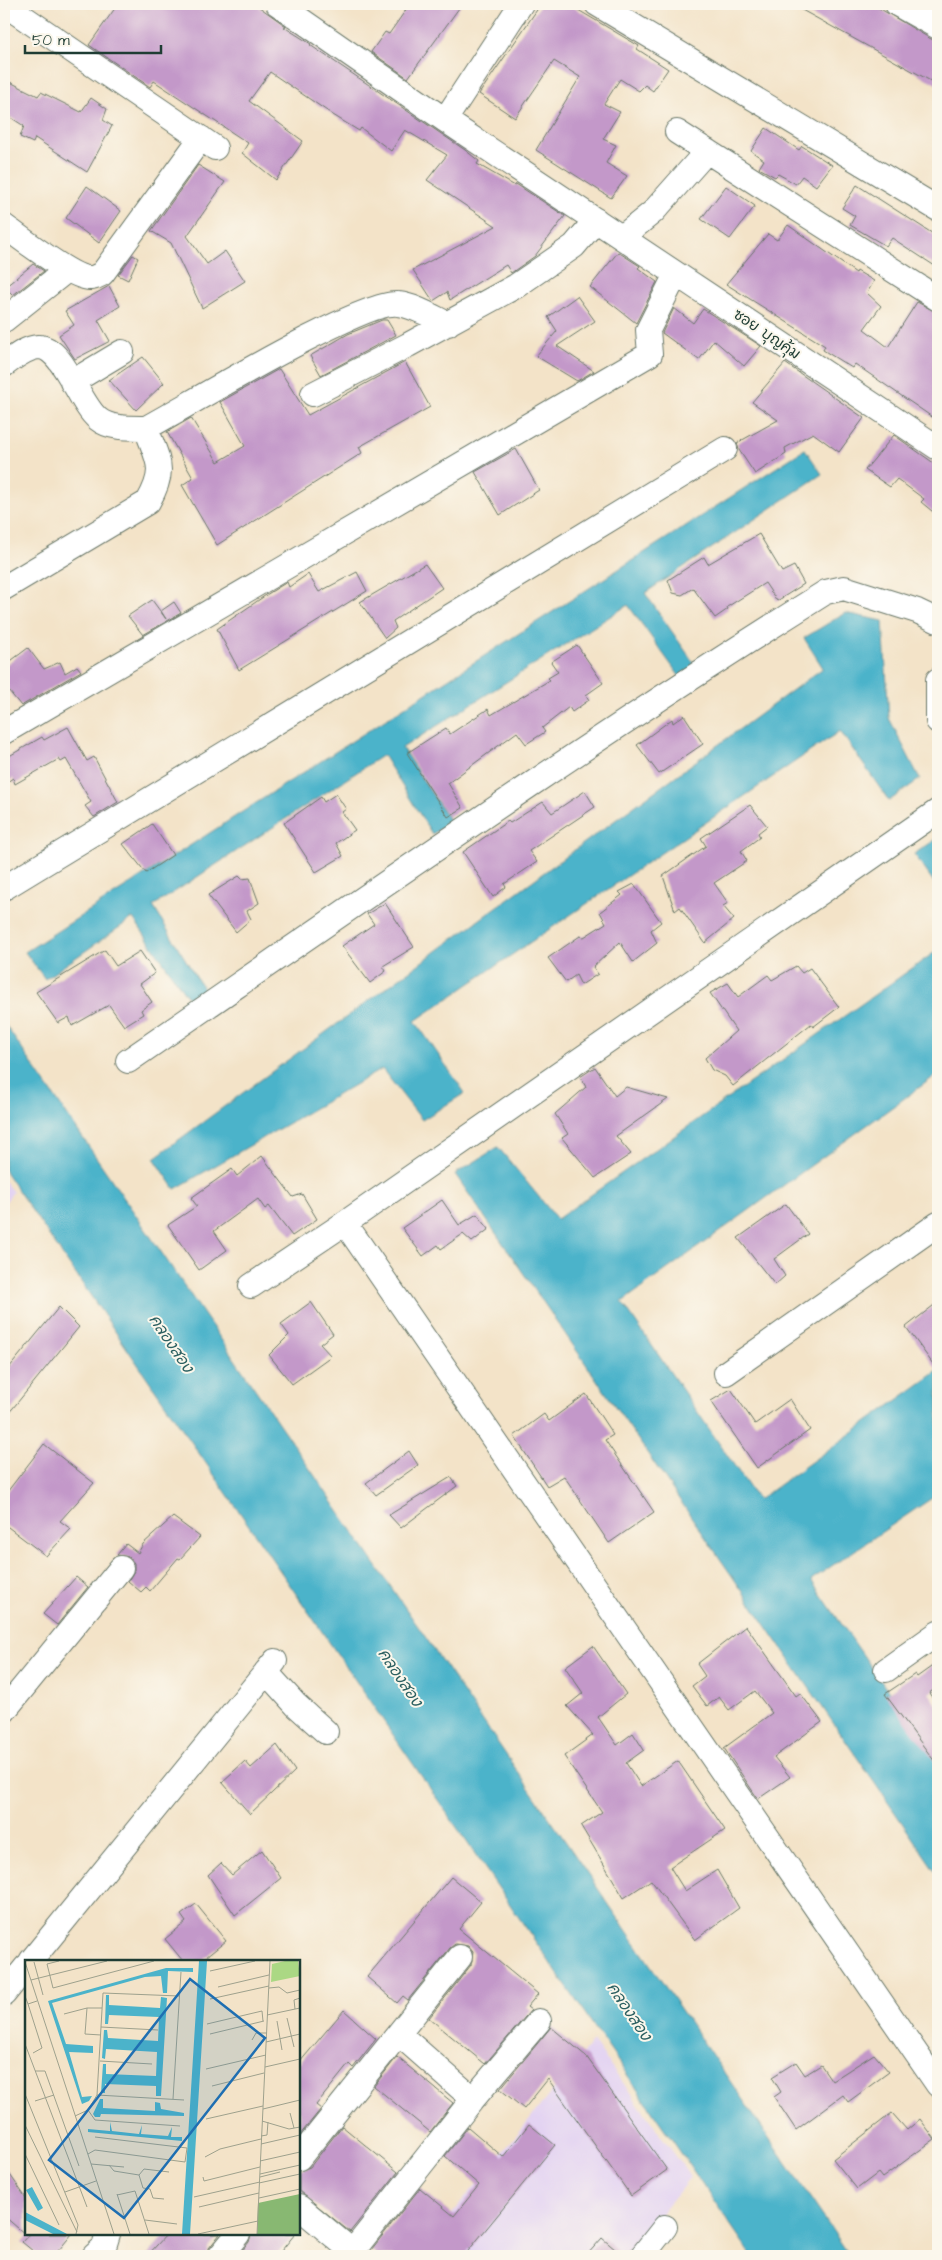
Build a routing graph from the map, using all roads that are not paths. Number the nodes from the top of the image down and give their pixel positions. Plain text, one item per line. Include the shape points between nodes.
1 (4, 4) edge
2 (278, 4) edge
3 (521, 4) edge
4 (597, 4) edge
5 (897, 4) edge
6 (938, 27) edge
7 (445, 120) junction
8 (677, 132) dead end
9 (707, 151) junction
10 (938, 209) edge
11 (596, 220) junction
12 (4, 226) edge
13 (622, 237) junction
14 (67, 270) junction
15 (676, 274) junction
16 (938, 299) edge
17 (4, 320) edge
18 (448, 324) junction
19 (122, 352) dead end
20 (4, 364) edge
21 (72, 382) junction
22 (313, 394) dead end
23 (146, 428) junction
24 (938, 448) edge
25 (725, 449) dead end
26 (4, 588) edge
27 (938, 621) edge
28 (938, 680) edge
29 (938, 721) edge
30 (4, 732) edge
31 (938, 811) edge
32 (4, 888) edge
33 (128, 1061) dead end
34 (345, 1224) junction
35 (938, 1224) edge
36 (251, 1286) dead end
37 (726, 1373) dead end
38 (121, 1568) dead end
39 (938, 1633) edge
40 (886, 1670) dead end
41 (4, 1711) edge
42 (326, 1732) dead end
43 (460, 1957) dead end
44 (32, 1960) edge
45 (25, 1968) edge
46 (4, 1994) edge
47 (539, 2021) dead end
48 (398, 2034) junction
49 (932, 2061) edge
50 (938, 2085) edge
51 (473, 2099) junction
52 (300, 2157) edge
53 (300, 2208) edge
54 (665, 2227) dead end
55 (108, 2235) edge
56 (237, 2235) edge
57 (351, 2254) edge
58 (94, 2256) edge
59 (220, 2256) edge
60 (642, 2256) edge

1 - 14 street via 208,143 102,274 92,279
2 - 7 street, ซอย บุญคุ้ม
3 - 7 street
4 - 10 street
5 - 6 street
7 - 11 street, ซอย บุญคุ้ม
8 - 9 street
9 - 13 street via 654,212
9 - 16 street
11 - 13 street, ซอย บุญคุ้ม
11 - 18 street via 574,246 548,265
12 - 14 street
13 - 15 street, ซอย บุญคุ้ม
14 - 17 street
15 - 24 street, ซอย บุญคุ้ม
15 - 30 street via 648,330 650,354
18 - 22 street
18 - 23 street via 398,304 373,308 328,328
19 - 21 street
20 - 21 street via 26,350 40,347 61,362
21 - 23 street via 86,407 99,420 126,428
23 - 26 street via 161,469 158,485 148,502
25 - 32 street
27 - 33 street via 844,588 826,592 683,682
28 - 29 street
31 - 34 street
34 - 36 street
34 - 49 street
35 - 37 street
38 - 41 street
39 - 40 street
42 - 44 street via 296,1705 271,1666
43 - 48 street
45 - 46 street
47 - 51 street
48 - 51 street
48 - 52 street
49 - 50 street
51 - 57 street
53 - 57 street
54 - 60 street
55 - 58 street via 104,2247
56 - 59 street

